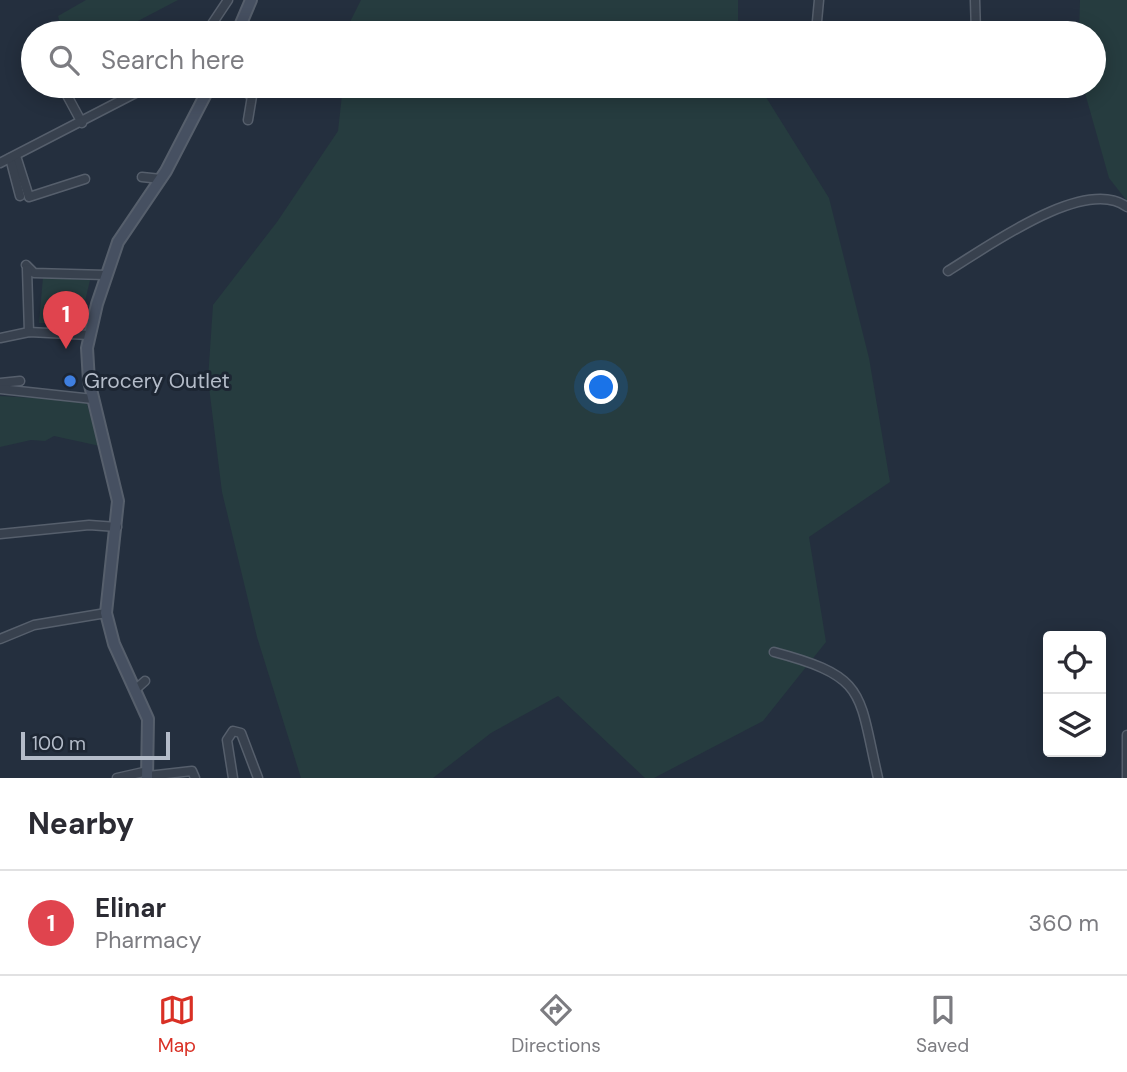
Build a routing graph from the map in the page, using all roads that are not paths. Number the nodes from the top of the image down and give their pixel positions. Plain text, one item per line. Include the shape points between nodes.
1 (228, 0) edge
2 (251, 0) edge
3 (819, 0) edge
4 (975, 0) edge
5 (214, 21) edge
6 (242, 21) edge
7 (817, 21) edge
8 (976, 21) edge
9 (68, 98) edge
10 (127, 98) edge
11 (204, 98) edge
12 (253, 98) edge
13 (248, 120) dead end
14 (82, 123) junction
15 (13, 157) junction
16 (0, 163) edge
17 (142, 177) dead end
18 (85, 179) dead end
19 (161, 179) junction
20 (20, 197) dead end
21 (1127, 207) edge
22 (948, 271) dead end
23 (106, 275) junction
24 (29, 332) junction
25 (89, 335) junction
26 (0, 338) edge
27 (20, 381) dead end
28 (0, 383) edge
29 (0, 389) edge
30 (93, 399) junction
31 (117, 527) junction
32 (0, 534) edge
33 (106, 613) junction
34 (0, 639) edge
35 (774, 652) dead end
36 (145, 681) dead end
37 (136, 689) junction
38 (1127, 734) edge
39 (147, 775) edge
40 (117, 778) edge
41 (195, 778) edge
42 (233, 778) edge
43 (258, 778) edge
44 (878, 778) edge
45 (1127, 778) edge

1 - 5 street
2 - 6 main road
3 - 7 street
4 - 8 street
9 - 14 street
10 - 14 street
11 - 19 main road
12 - 13 street
14 - 15 street
15 - 16 street
15 - 18 street via 29,197
15 - 20 street
17 - 19 street
19 - 23 main road via 118,242
21 - 22 street via 1113,198 1075,202 1047,212
23 - 24 street via 34,273 27,267
23 - 25 main road
24 - 25 street
24 - 26 street
25 - 30 main road via 87,365
27 - 28 street
29 - 30 street
30 - 31 main road via 117,491
31 - 32 street
31 - 33 main road
33 - 34 street via 34,625
33 - 37 main road via 114,644
35 - 44 street via 818,665 845,681 864,709
36 - 37 street
37 - 39 main road via 150,734
38 - 45 street
39 - 40 street
39 - 41 street via 192,771
42 - 43 street via 227,740 233,731 241,733

